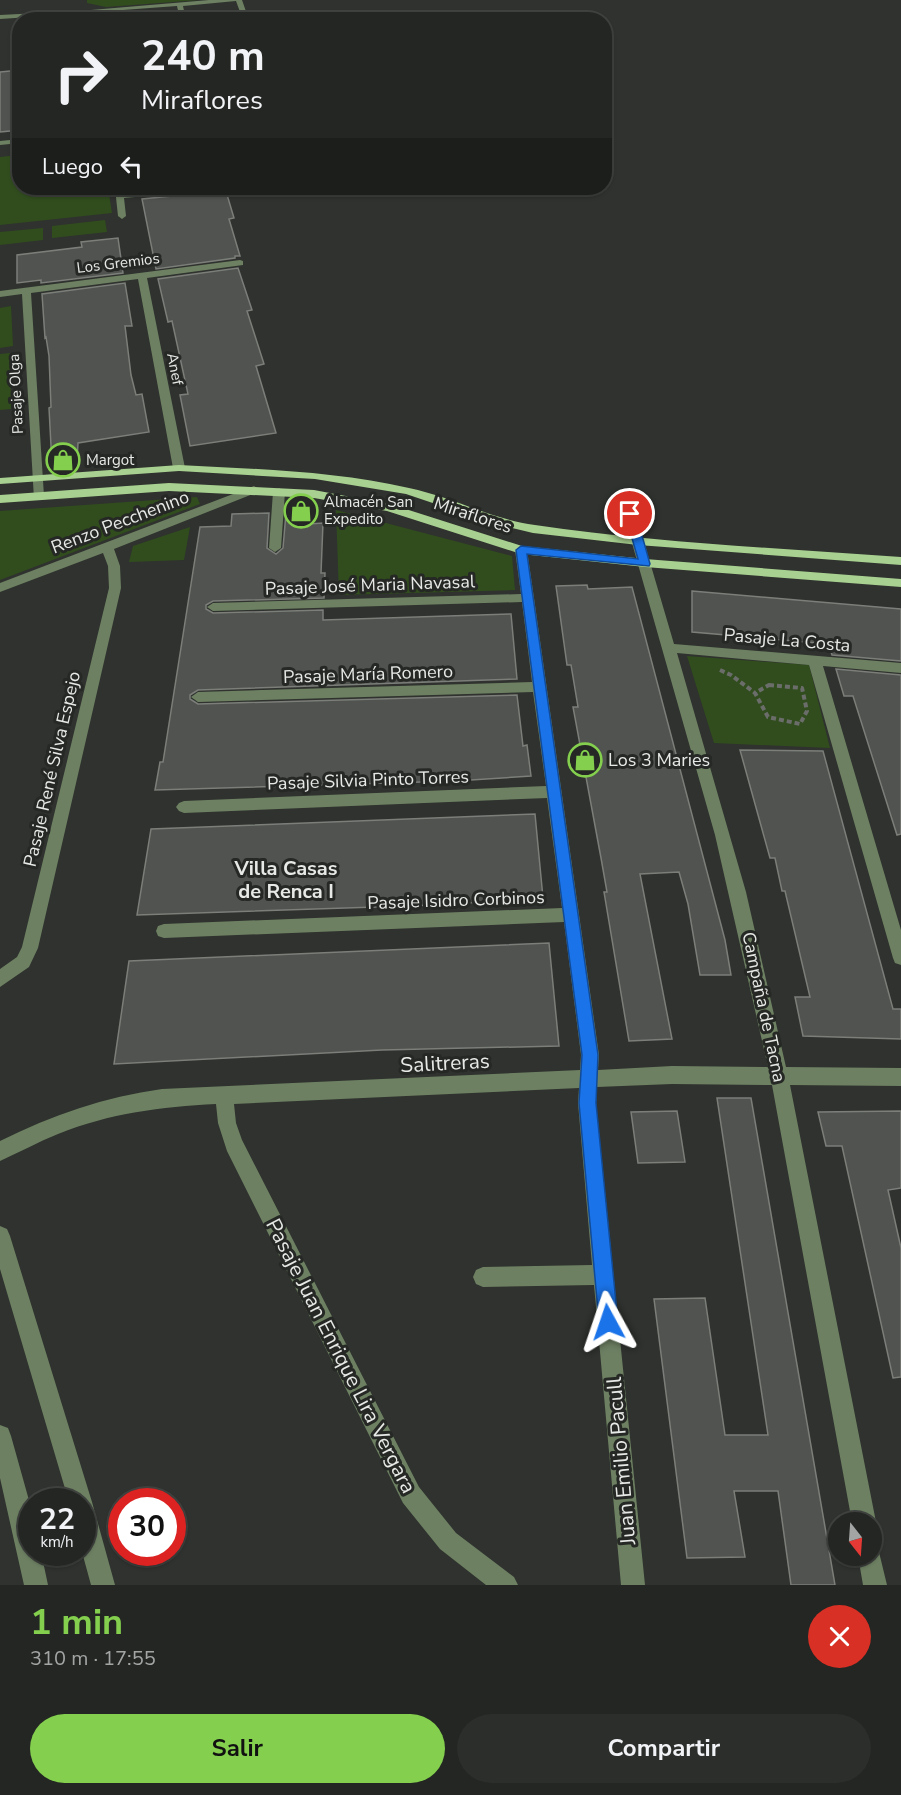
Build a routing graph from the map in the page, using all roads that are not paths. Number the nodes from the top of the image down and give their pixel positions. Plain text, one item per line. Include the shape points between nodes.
1 (234, 0) edge
2 (180, 4) junction
3 (120, 8) junction
4 (78, 9) junction
5 (45, 12) edge
6 (69, 12) edge
7 (120, 12) edge
8 (182, 12) edge
9 (120, 195) edge
10 (122, 216) dead end
11 (240, 263) dead end
12 (142, 275) junction
13 (26, 290) junction
14 (0, 294) edge
15 (179, 468) junction
16 (36, 478) junction
17 (0, 481) edge
18 (254, 490) junction
19 (279, 492) junction
20 (38, 496) junction
21 (0, 499) edge
22 (626, 501) dead end
23 (638, 541) junction
24 (276, 548) dead end
25 (521, 550) junction
26 (109, 551) junction
27 (901, 561) edge
28 (645, 564) junction
29 (901, 583) edge
30 (0, 588) edge
31 (528, 598) junction
32 (213, 607) dead end
33 (669, 648) junction
34 (814, 660) junction
35 (901, 668) edge
36 (540, 687) junction
37 (198, 697) dead end
38 (554, 792) junction
39 (184, 807) dead end
40 (571, 915) junction
41 (164, 931) dead end
42 (901, 958) edge
43 (0, 979) edge
44 (779, 1076) junction
45 (901, 1077) edge
46 (589, 1079) junction
47 (224, 1096) junction
48 (0, 1151) edge
49 (0, 1236) edge
50 (604, 1275) junction
51 (483, 1277) dead end
52 (0, 1436) edge
53 (77, 1488) edge
54 (862, 1512) edge
55 (96, 1556) edge
56 (872, 1566) edge
57 (36, 1585) edge
58 (104, 1585) edge
59 (506, 1585) edge
60 (633, 1585) edge
61 (875, 1585) edge

1 - 2 street
2 - 3 street
2 - 8 street
3 - 4 street
3 - 7 street
4 - 5 street
4 - 6 street
9 - 10 street
11 - 12 street, Los Gremios
12 - 13 street, Los Gremios
12 - 15 street, Anef
13 - 14 street, Los Gremios
13 - 16 street, Pasaje Olga
15 - 16 main road, Miraflores
15 - 23 main road, Miraflores via 343,479 408,491 516,526
16 - 17 main road, Miraflores
16 - 20 street, Pasaje Olga
18 - 19 main road, Miraflores
18 - 20 main road, Miraflores via 169,487
18 - 26 street, Renzo Pecchenino
19 - 24 street
19 - 25 main road, Miraflores via 369,503
20 - 21 main road, Miraflores
22 - 23 street, Campaña de Tacna
23 - 27 main road, Miraflores
23 - 28 street, Campaña de Tacna
25 - 28 main road, Miraflores
25 - 31 street, Juan Emilio Pacull
26 - 30 street, Renzo Pecchenino
26 - 43 street, Pasaje René Silva Espejo via 115,588 30,948 23,962
28 - 29 main road, Miraflores
28 - 33 street, Campaña de Tacna
31 - 32 street, Pasaje José Maria Navasal
31 - 36 street, Juan Emilio Pacull
33 - 34 street, Pasaje La Costa
33 - 44 street, Campaña de Tacna via 732,866
34 - 35 street, Pasaje La Costa
34 - 42 street
36 - 37 street, Pasaje María Romero
36 - 38 street, Juan Emilio Pacull
38 - 39 street, Pasaje Silvia Pinto Torres
38 - 40 street, Juan Emilio Pacull
40 - 41 street, Pasaje Isidro Corbinos
40 - 46 street, Juan Emilio Pacull via 590,1055
44 - 45 street, Salitreras
44 - 46 street, Salitreras
44 - 54 street, Campaña de Tacna
46 - 47 street, Salitreras
46 - 50 street, Juan Emilio Pacull
47 - 48 street, Salitreras via 162,1098 111,1107 53,1126
47 - 59 street, Pasaje Juan Enrique Lira Vergara via 234,1144 411,1495 448,1541
49 - 53 street
50 - 51 street
50 - 60 street, Juan Emilio Pacull
52 - 57 street
55 - 58 street
56 - 61 street

